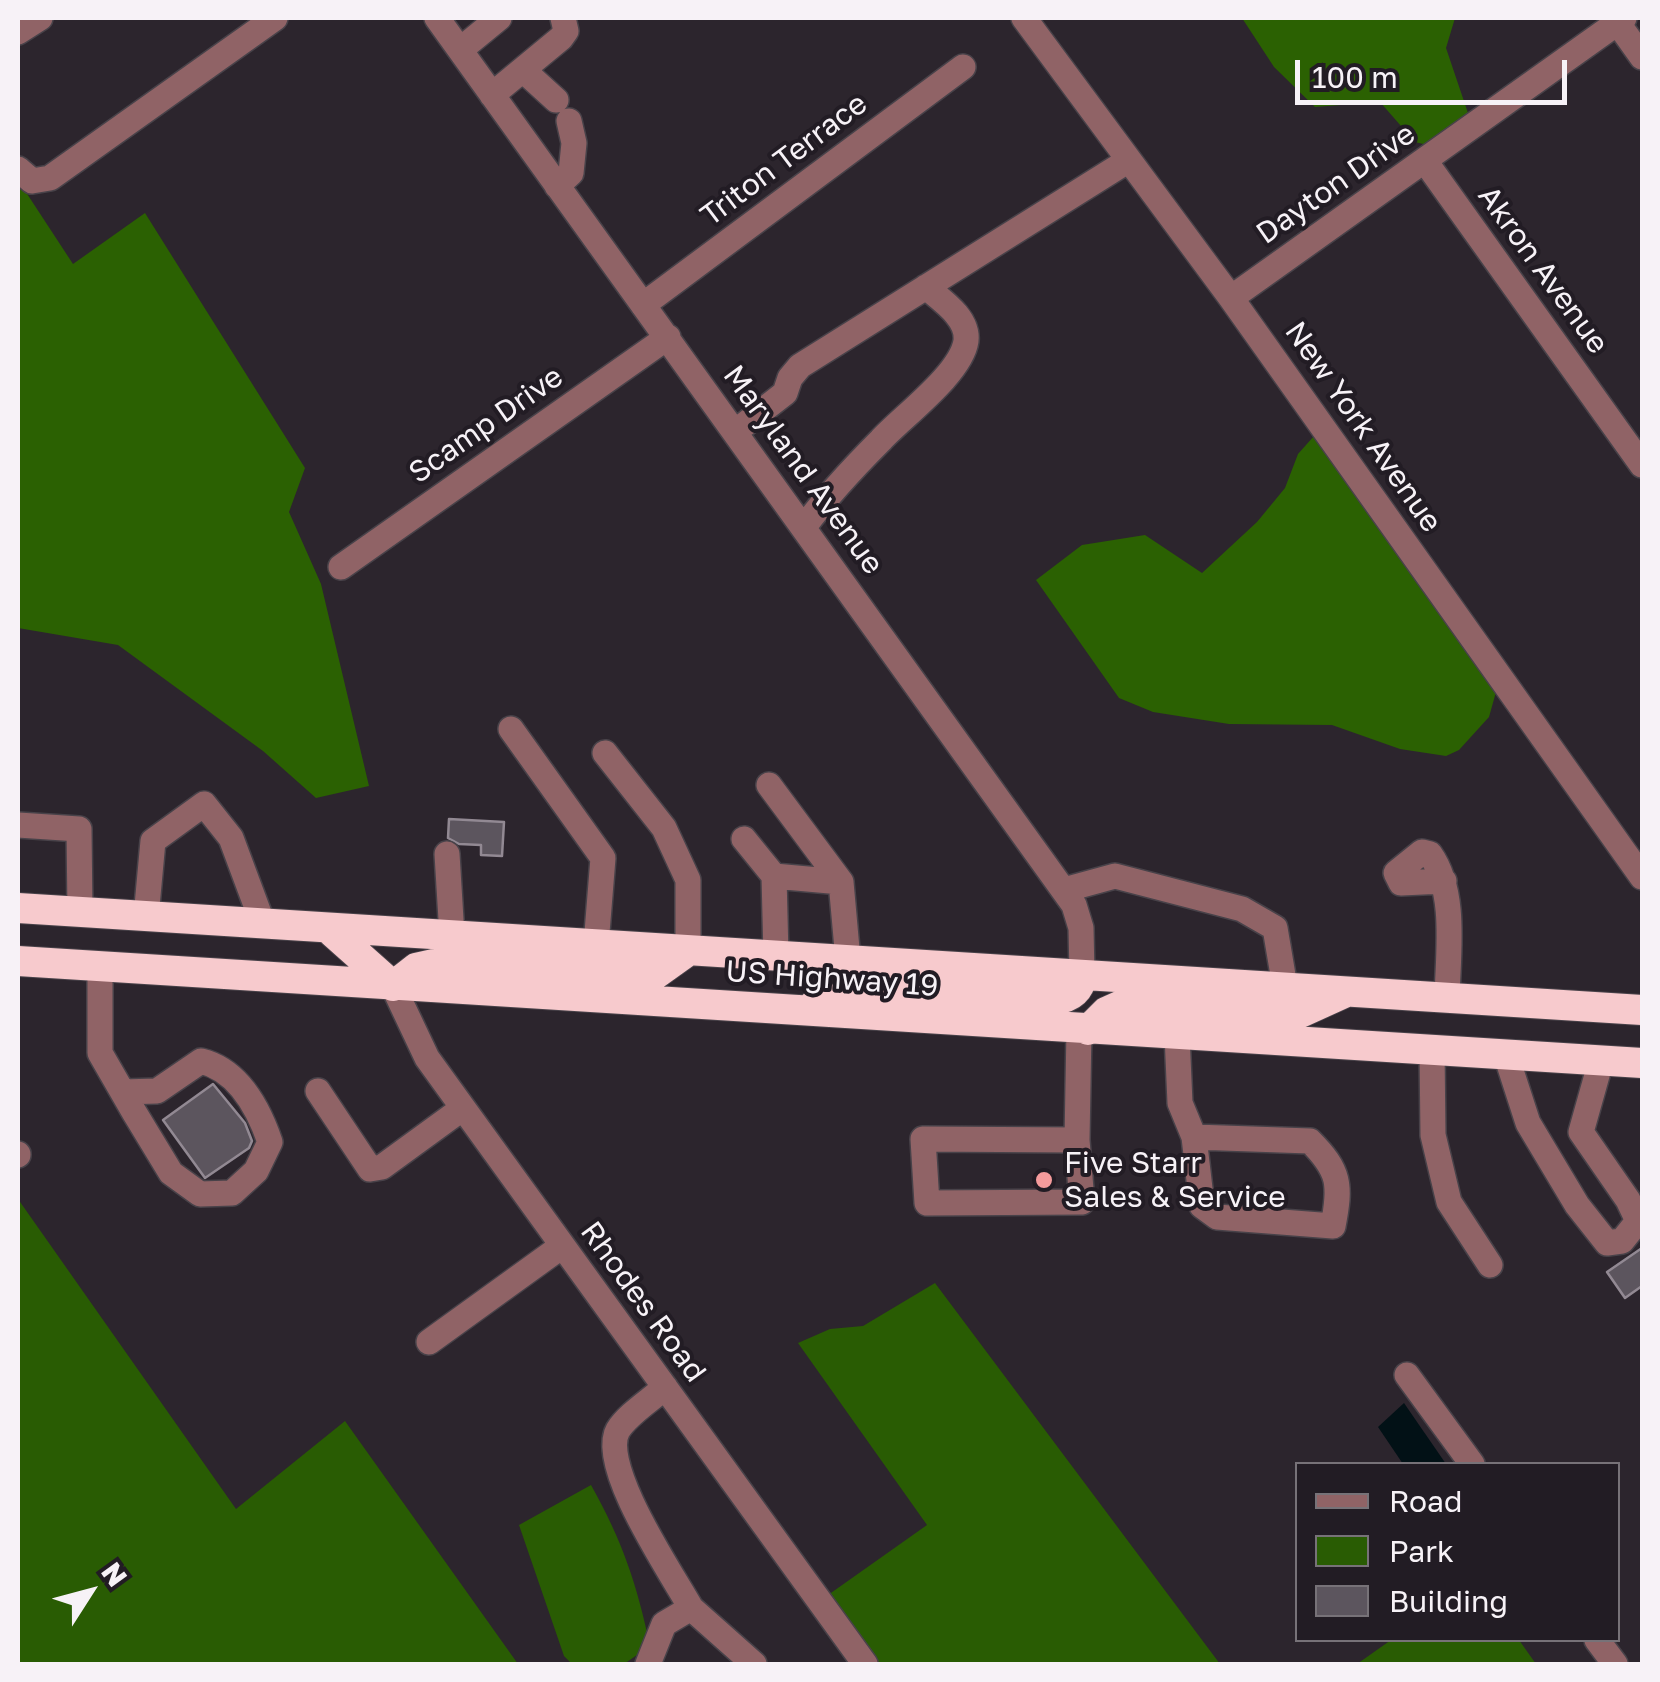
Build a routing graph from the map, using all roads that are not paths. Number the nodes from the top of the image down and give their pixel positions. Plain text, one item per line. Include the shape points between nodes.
1 (40, 18) edge
2 (275, 18) edge
3 (437, 18) edge
4 (499, 18) edge
5 (563, 18) edge
6 (1024, 18) edge
7 (1621, 20) edge
8 (18, 32) edge
9 (460, 50) junction
10 (1642, 57) edge
11 (963, 67) dead end
12 (523, 70) junction
13 (492, 94) junction
14 (1129, 160) junction
15 (1424, 161) junction
16 (18, 168) edge
17 (557, 186) junction
18 (926, 287) junction
19 (1231, 298) junction
20 (642, 305) junction
21 (668, 337) junction
22 (735, 432) junction
23 (1642, 466) edge
24 (804, 527) junction
25 (341, 567) dead end
26 (511, 729) dead end
27 (605, 753) dead end
28 (769, 784) dead end
29 (18, 825) edge
30 (744, 840) dead end
31 (447, 854) dead end
32 (774, 876) junction
33 (1642, 877) edge
34 (1444, 881) dead end
35 (841, 882) junction
36 (1064, 890) junction
37 (18, 908) edge
38 (80, 912) junction
39 (146, 917) junction
40 (263, 924) junction
41 (330, 929) junction
42 (452, 936) junction
43 (596, 946) junction
44 (688, 951) junction
45 (776, 956) junction
46 (848, 960) junction
47 (18, 961) edge
48 (100, 967) junction
49 (1082, 974) junction
50 (393, 986) junction
51 (1285, 988) junction
52 (1347, 992) junction
53 (1447, 998) junction
54 (1635, 1006) edge
55 (792, 1011) junction
56 (1084, 1030) junction
57 (1177, 1035) junction
58 (1432, 1051) junction
59 (1506, 1055) junction
60 (1601, 1061) junction
61 (1642, 1064) edge
62 (318, 1091) dead end
63 (123, 1092) junction
64 (463, 1108) junction
65 (1194, 1137) junction
66 (1077, 1140) junction
67 (562, 1246) junction
68 (1490, 1265) dead end
69 (430, 1342) dead end
70 (1407, 1375) dead end
71 (665, 1387) junction
72 (1471, 1462) edge
73 (691, 1608) junction
74 (1598, 1642) edge
75 (860, 1656) edge
76 (648, 1664) edge
77 (754, 1664) edge
78 (1615, 1664) edge

1 - 8 street
2 - 16 street via 50,178 32,180
3 - 9 street, Maryland Avenue
4 - 9 street
5 - 12 street via 566,31
6 - 14 street, New York Avenue
7 - 10 street
7 - 15 street, Dayton Drive
9 - 13 street, Maryland Avenue
11 - 20 street, Triton Terrace
12 - 13 street
12 - 17 street via 562,110 574,144 571,173
13 - 17 street, Maryland Avenue
14 - 18 street
14 - 19 street, New York Avenue
15 - 19 street, Dayton Drive
15 - 23 street, Akron Avenue
17 - 20 street, Maryland Avenue
18 - 22 street via 800,366 785,394
18 - 24 street via 965,329 958,360
19 - 33 street, New York Avenue
20 - 21 street, Maryland Avenue
21 - 22 street, Maryland Avenue
21 - 25 street, Scamp Drive
22 - 24 street, Maryland Avenue
24 - 36 street, Maryland Avenue
26 - 43 street via 603,858
27 - 44 street via 664,828 688,880
28 - 35 street
29 - 38 street via 79,829
30 - 32 street
31 - 42 street
32 - 35 street
32 - 45 street
34 - 53 street
35 - 46 street
36 - 49 street, Maryland Avenue via 1081,928
36 - 51 street via 1116,876 1242,909 1275,928
37 - 38 highway, US Highway 19
38 - 39 highway, US Highway 19
39 - 40 highway, US Highway 19
39 - 40 street via 153,841 204,804 232,838
40 - 41 highway, US Highway 19
41 - 42 highway, US Highway 19
41 - 50 highway
42 - 43 highway, US Highway 19
43 - 44 highway, US Highway 19
44 - 45 highway, US Highway 19
44 - 50 highway via 653,976 444,962 416,968
45 - 46 highway, US Highway 19
46 - 49 highway, US Highway 19
47 - 48 highway, US Highway 19
48 - 50 highway, US Highway 19
48 - 63 street via 100,1053
49 - 51 highway, US Highway 19
49 - 55 highway via 1075,991 1054,1000 870,990
50 - 55 highway, US Highway 19
50 - 64 street, Rhodes Road via 428,1058
51 - 52 highway, US Highway 19
52 - 53 highway, US Highway 19
52 - 56 highway via 1300,1013 1126,1004
53 - 54 highway, US Highway 19
55 - 56 highway, US Highway 19
56 - 57 highway, US Highway 19
56 - 66 street
57 - 58 highway, US Highway 19
57 - 65 street via 1180,1103
58 - 59 highway, US Highway 19
58 - 68 street via 1434,1135 1449,1202
59 - 60 highway, US Highway 19
59 - 60 street via 1528,1123 1608,1243 1622,1241 1638,1221 1580,1132
60 - 61 highway, US Highway 19
62 - 64 street via 370,1169
63 - 63 street via 170,1173 200,1194 232,1193 256,1171 270,1142 241,1086 217,1064 201,1061 156,1091
64 - 67 street, Rhodes Road
65 - 65 street via 1310,1141 1332,1163 1339,1193 1333,1226 1217,1218 1202,1206
66 - 66 street via 924,1139 927,1203 1082,1202
67 - 69 street
67 - 71 street, Rhodes Road
70 - 72 street
71 - 73 street via 618,1430 612,1452 629,1499
71 - 75 street, Rhodes Road
73 - 76 street via 664,1624
73 - 77 street
74 - 78 street

